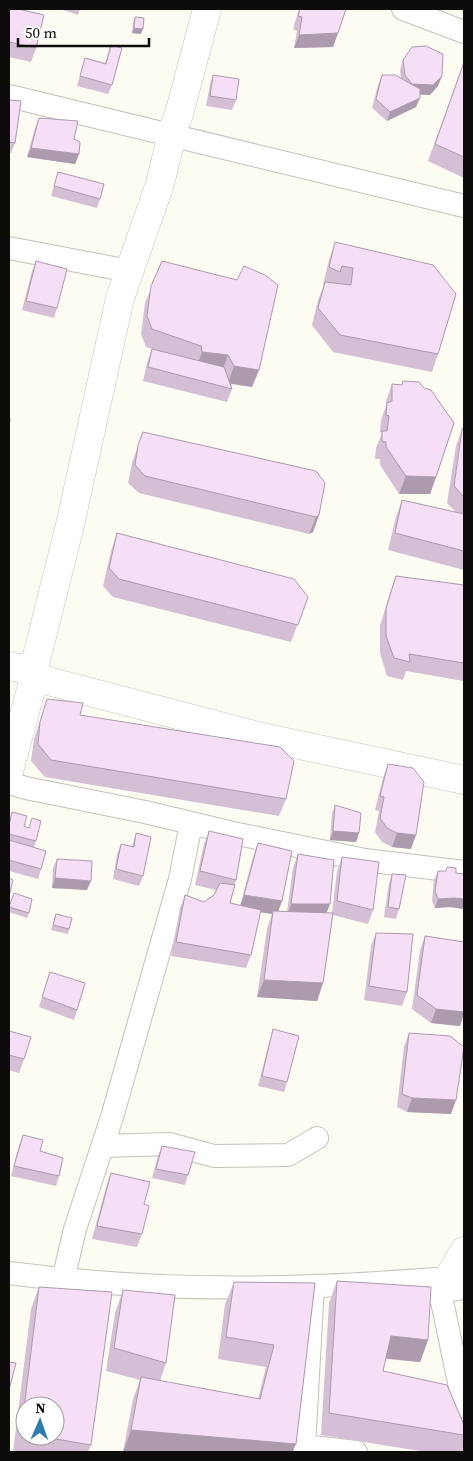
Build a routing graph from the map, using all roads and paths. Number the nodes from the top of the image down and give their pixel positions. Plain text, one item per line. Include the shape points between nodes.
1 (207, 9) edge
2 (403, 9) edge
3 (464, 32) edge
4 (9, 96) edge
5 (172, 135) junction
6 (464, 206) edge
7 (9, 248) edge
8 (129, 271) junction
9 (9, 666) edge
10 (34, 674) junction
11 (9, 771) edge
12 (464, 780) edge
13 (9, 782) edge
14 (191, 824) junction
15 (464, 872) edge
16 (317, 1138) dead end
17 (103, 1146) junction
18 (464, 1251) edge
19 (9, 1273) edge
20 (64, 1280) junction
21 (313, 1286) junction
22 (452, 1290) edge
23 (464, 1405) edge
24 (356, 1452) edge

1 - 5 main road
2 - 3 street
4 - 5 street
5 - 6 street
5 - 8 main road via 160,184
7 - 8 street
8 - 10 main road via 120,298
9 - 10 main road
10 - 11 main road
10 - 12 main road via 48,681 262,738
13 - 14 street
14 - 15 street via 365,860
14 - 17 street via 180,879
16 - 17 street via 288,1155 214,1156 170,1144
17 - 20 street via 75,1229
18 - 22 main road
19 - 20 street
20 - 21 street via 187,1286
21 - 22 street via 435,1279
21 - 24 street via 304,1446
22 - 23 street

